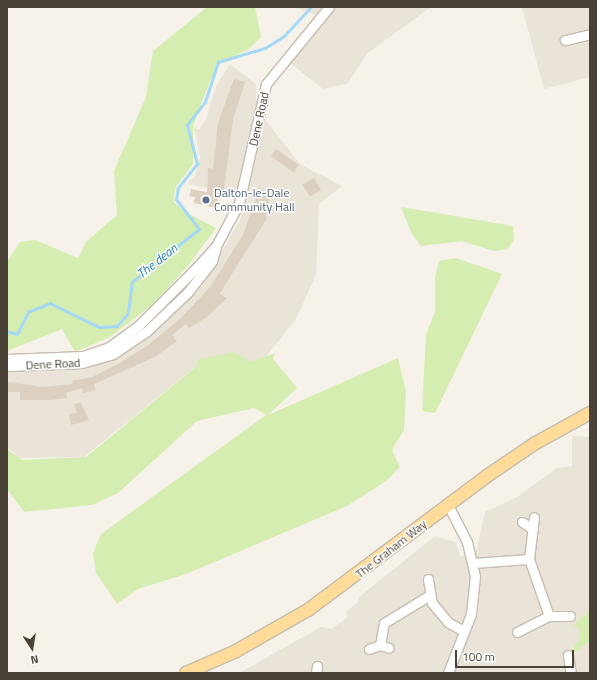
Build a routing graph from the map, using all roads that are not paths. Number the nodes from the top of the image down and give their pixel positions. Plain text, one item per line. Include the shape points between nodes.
1 (329, 7) edge
2 (590, 34) edge
3 (565, 40) dead end
4 (216, 246) junction
5 (131, 331) junction
6 (137, 339) junction
7 (111, 350) junction
8 (7, 359) edge
9 (19, 362) junction
10 (7, 366) edge
11 (590, 413) edge
12 (448, 505) junction
13 (534, 517) dead end
14 (522, 522) dead end
15 (533, 529) junction
16 (529, 559) junction
17 (473, 563) junction
18 (428, 579) dead end
19 (428, 596) junction
20 (549, 616) junction
21 (570, 616) dead end
22 (464, 631) junction
23 (517, 632) dead end
24 (369, 649) dead end
25 (568, 656) dead end
26 (186, 673) edge
27 (448, 673) edge
28 (571, 673) edge

1 - 4 street, Dene Road via 266,84 243,188 230,223
2 - 3 street
4 - 5 street, Dene Road
4 - 6 street, Dene Road via 212,262 188,292
5 - 6 street
5 - 7 street, Dene Road
6 - 7 street, Dene Road
7 - 9 street, Dene Road via 91,358
8 - 9 street, Dene Road
9 - 10 street, Dene Road
11 - 12 main road, The Graham Way via 534,444
12 - 17 street via 467,542
12 - 26 main road, The Graham Way via 308,610 236,651
13 - 15 street
14 - 15 street
15 - 16 street
16 - 17 street
16 - 20 street
17 - 22 street via 474,603
18 - 19 street
19 - 22 street via 441,616
19 - 24 street via 384,623 384,647
20 - 21 street
20 - 23 street
22 - 27 street
25 - 28 street

